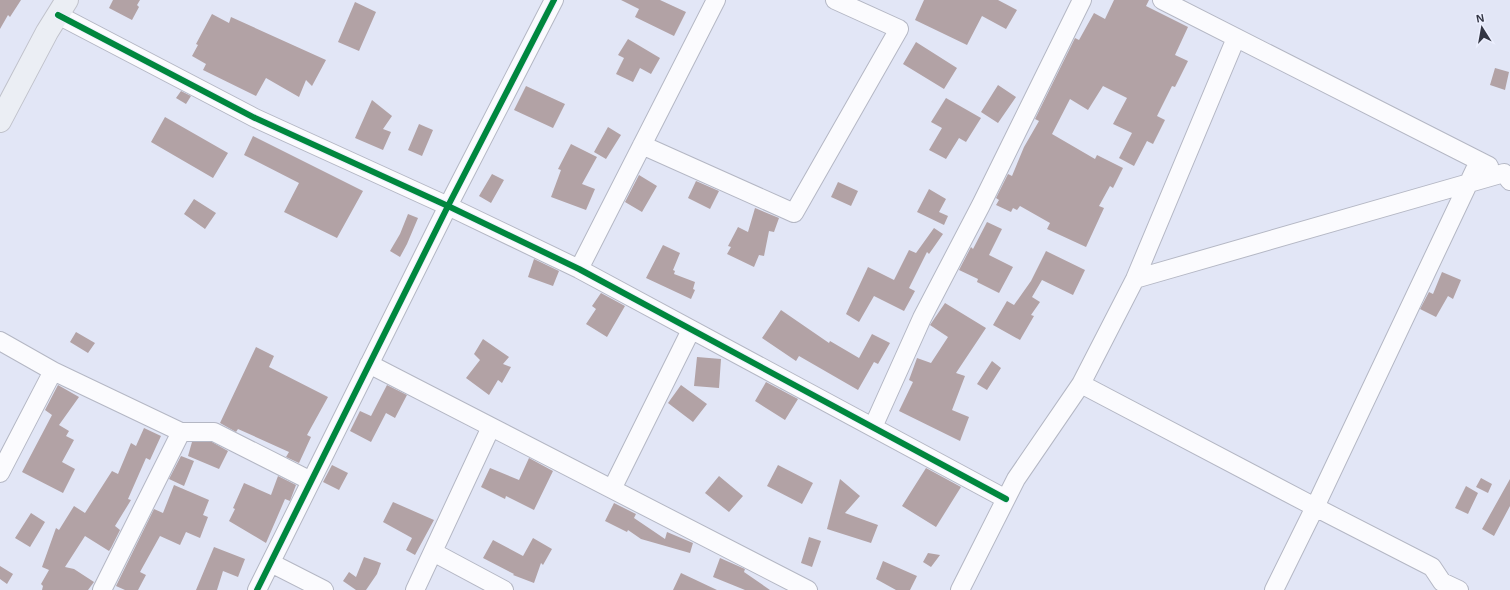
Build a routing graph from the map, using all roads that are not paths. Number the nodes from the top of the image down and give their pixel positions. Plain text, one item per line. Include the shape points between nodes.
1 (554, 0) edge
2 (716, 0) edge
3 (835, 0) edge
4 (1082, 0) edge
5 (1162, 0) edge
6 (62, 7) edge
7 (1236, 38) junction
8 (0, 121) edge
9 (642, 145) junction
10 (1479, 161) junction
11 (1508, 175) edge
12 (1468, 184) junction
13 (448, 206) junction
14 (579, 269) junction
15 (1135, 279) junction
16 (691, 330) junction
17 (0, 341) edge
18 (369, 364) junction
19 (52, 371) junction
20 (1081, 384) junction
21 (491, 427) junction
22 (872, 427) junction
23 (181, 432) junction
24 (0, 473) edge
25 (311, 481) junction
26 (612, 489) junction
27 (1006, 499) junction
28 (1315, 507) junction
29 (433, 552) junction
30 (271, 562) junction
31 (797, 587) edge
32 (102, 590) edge
33 (257, 590) edge
34 (324, 590) edge
35 (415, 590) edge
36 (504, 590) edge
37 (960, 590) edge
38 (1274, 590) edge
39 (1459, 590) edge

1 - 13 street
2 - 9 street
3 - 9 street via 899,29 794,213
4 - 22 street via 922,318
5 - 7 street
6 - 8 main road
6 - 13 street via 255,118
7 - 10 street
7 - 15 street
9 - 14 street
10 - 11 street
10 - 12 street
11 - 12 street
12 - 15 street
12 - 28 street
13 - 14 street
13 - 18 street
14 - 16 street
15 - 20 street
16 - 22 street
16 - 26 street
17 - 19 street
18 - 21 street
18 - 25 street
19 - 23 street
19 - 24 street
20 - 27 street via 1016,479
20 - 28 street
21 - 26 street
21 - 29 street
22 - 27 street
23 - 25 street via 214,432
23 - 32 street
25 - 30 street
26 - 31 street
27 - 37 street
28 - 38 street
28 - 39 street via 1432,567 1442,582
29 - 35 street
29 - 36 street
30 - 33 street
30 - 34 street

